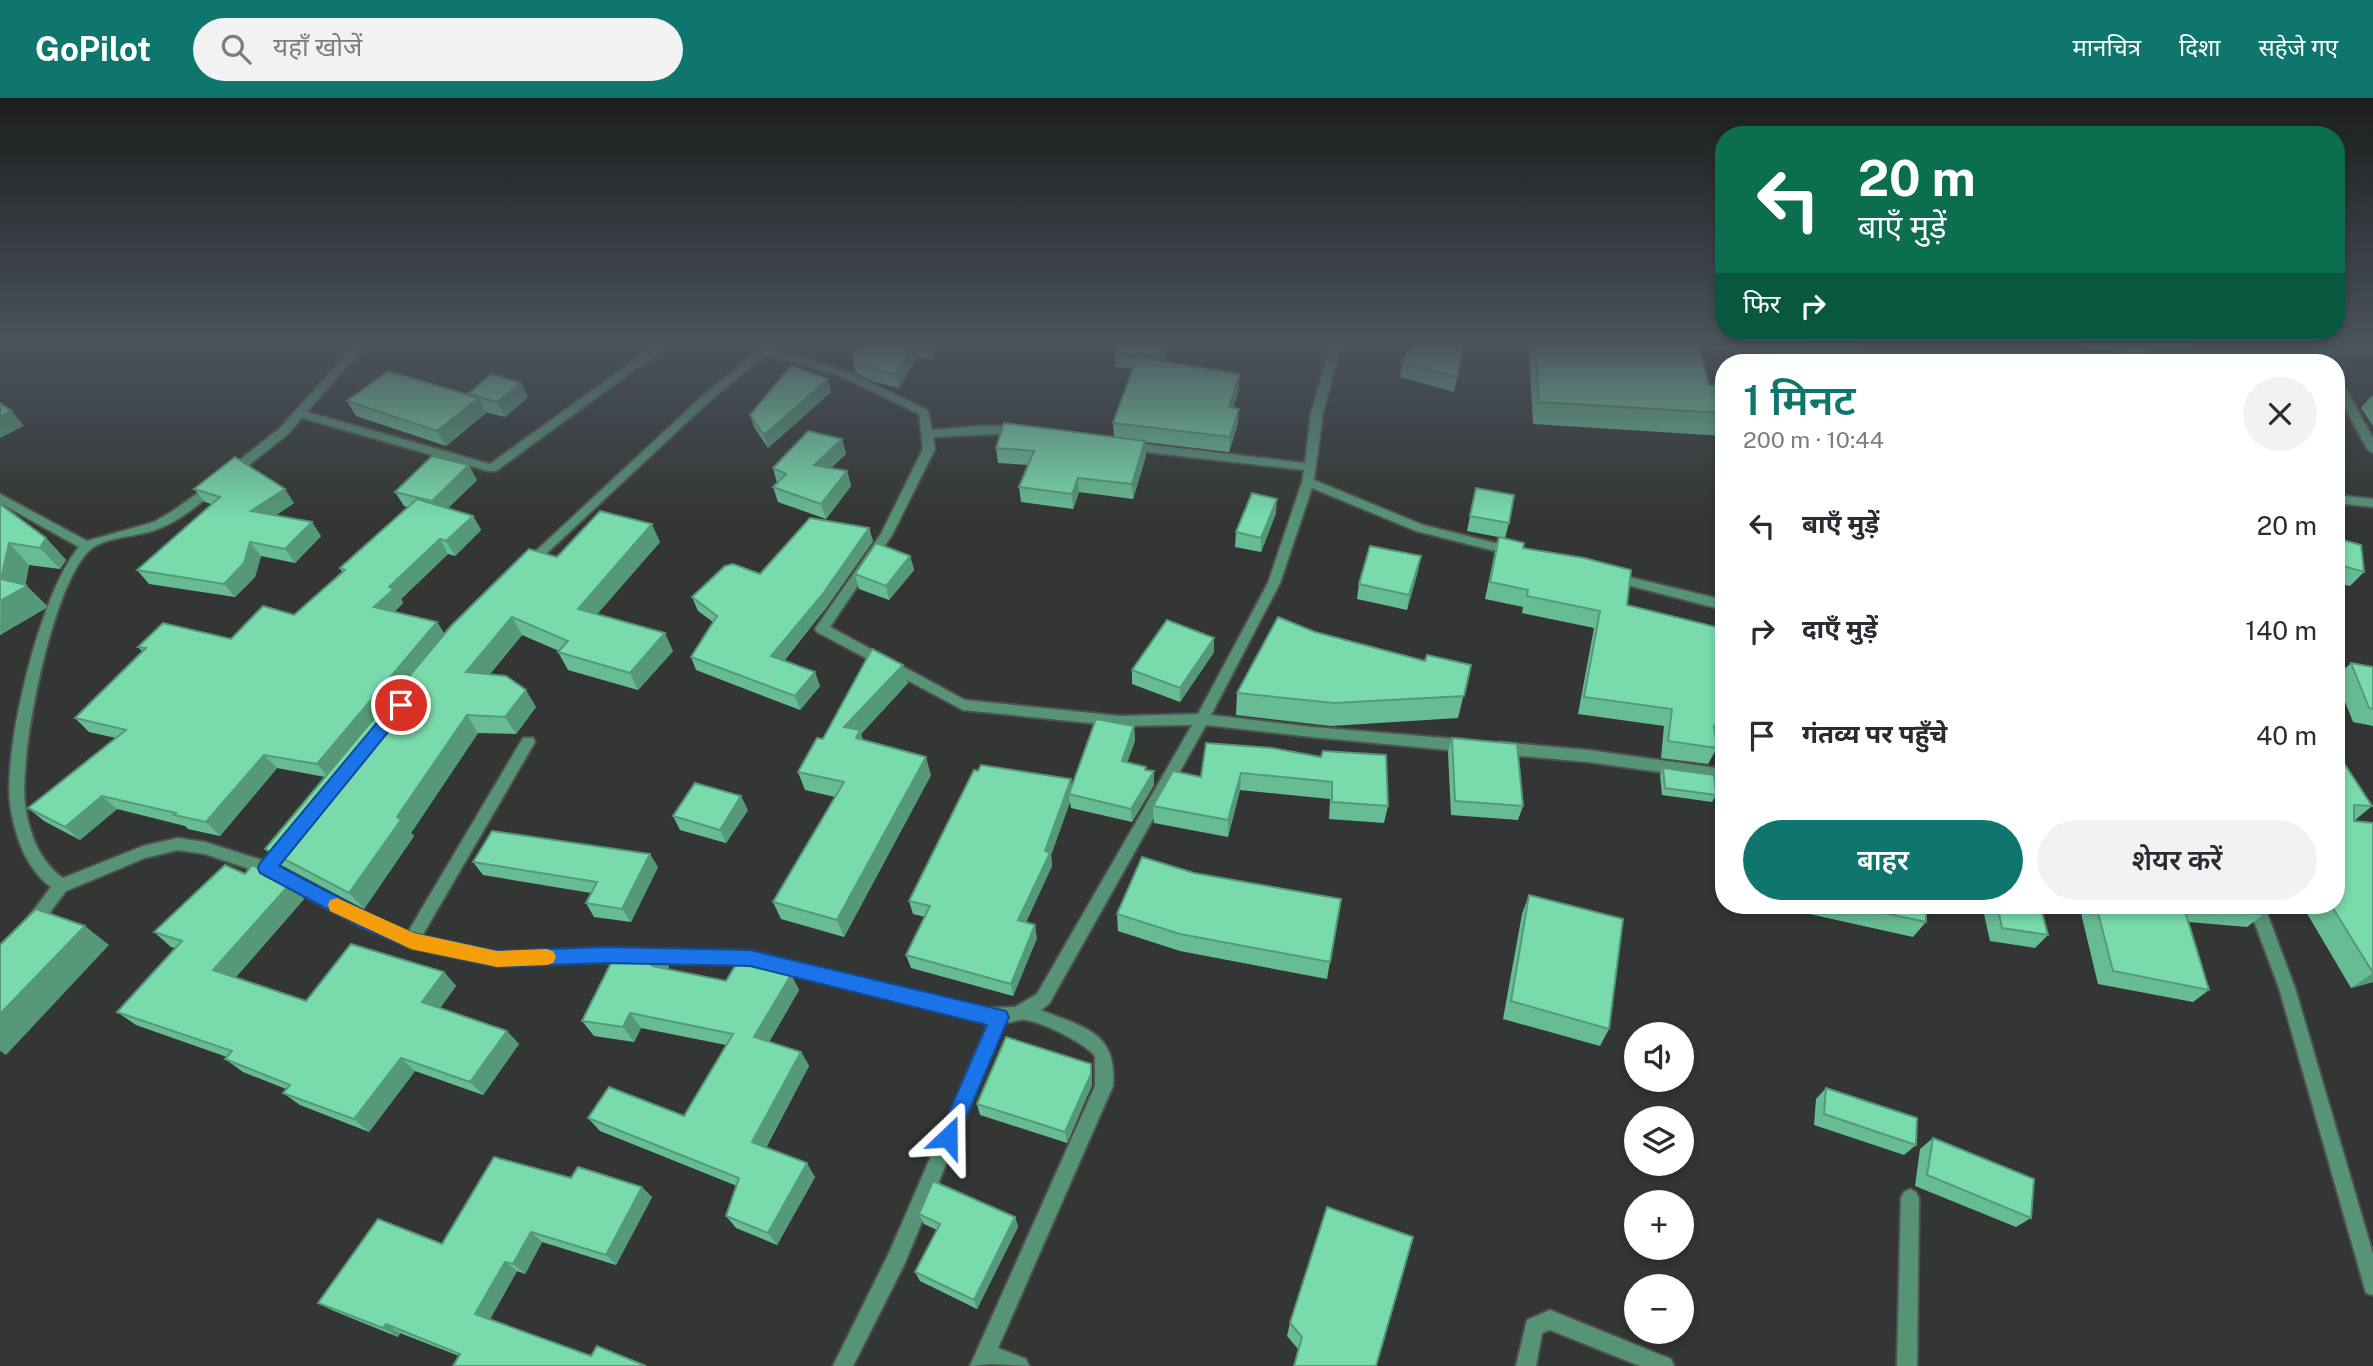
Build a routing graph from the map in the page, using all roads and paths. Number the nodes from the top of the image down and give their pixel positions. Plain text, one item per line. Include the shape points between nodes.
1 (312, 400) edge
2 (586, 400) edge
3 (705, 400) edge
4 (899, 400) edge
5 (1321, 400) edge
6 (2347, 400) edge
7 (300, 414) junction
8 (1034, 433) edge
9 (927, 434) junction
10 (1118, 445) edge
11 (2373, 449) edge
12 (1310, 467) junction
13 (1308, 482) junction
14 (0, 498) edge
15 (2345, 500) edge
16 (2373, 503) edge
17 (87, 545) junction
18 (1524, 555) edge
19 (1604, 575) edge
20 (515, 577) edge
21 (1715, 603) edge
22 (1202, 719) junction
23 (528, 743) dead end
24 (1715, 774) edge
25 (61, 886) junction
26 (2259, 914) edge
27 (23, 934) edge
28 (411, 941) junction
29 (1028, 1013) junction
30 (999, 1017) junction
31 (1910, 1198) dead end
32 (2373, 1286) edge
33 (983, 1360) edge
34 (843, 1366) edge
35 (1018, 1366) edge
36 (1526, 1366) edge
37 (1664, 1366) edge
38 (1908, 1366) edge

1 - 7 street
2 - 7 street via 492,468
3 - 20 street
4 - 9 street via 924,412
5 - 12 street
6 - 11 street
7 - 17 street via 171,519
8 - 9 street
9 - 22 street via 929,449 886,535 822,629 963,705 1120,721
10 - 12 street
12 - 13 street
13 - 18 street via 1420,528
13 - 22 street via 1273,583
14 - 17 street
15 - 16 street
17 - 25 street via 70,566 34,669 16,793 24,835 42,870
19 - 21 street
22 - 24 street via 1588,755
22 - 29 street via 1043,999
23 - 28 street
25 - 27 street
25 - 28 street via 143,852 178,844 205,848 271,863 366,920
26 - 32 street via 2287,988
28 - 30 street via 497,959 605,955 750,958
29 - 30 street
29 - 33 street via 1101,1049 1104,1086
30 - 34 street via 897,1258
31 - 38 street
33 - 35 street
36 - 37 street via 1534,1326 1550,1320

